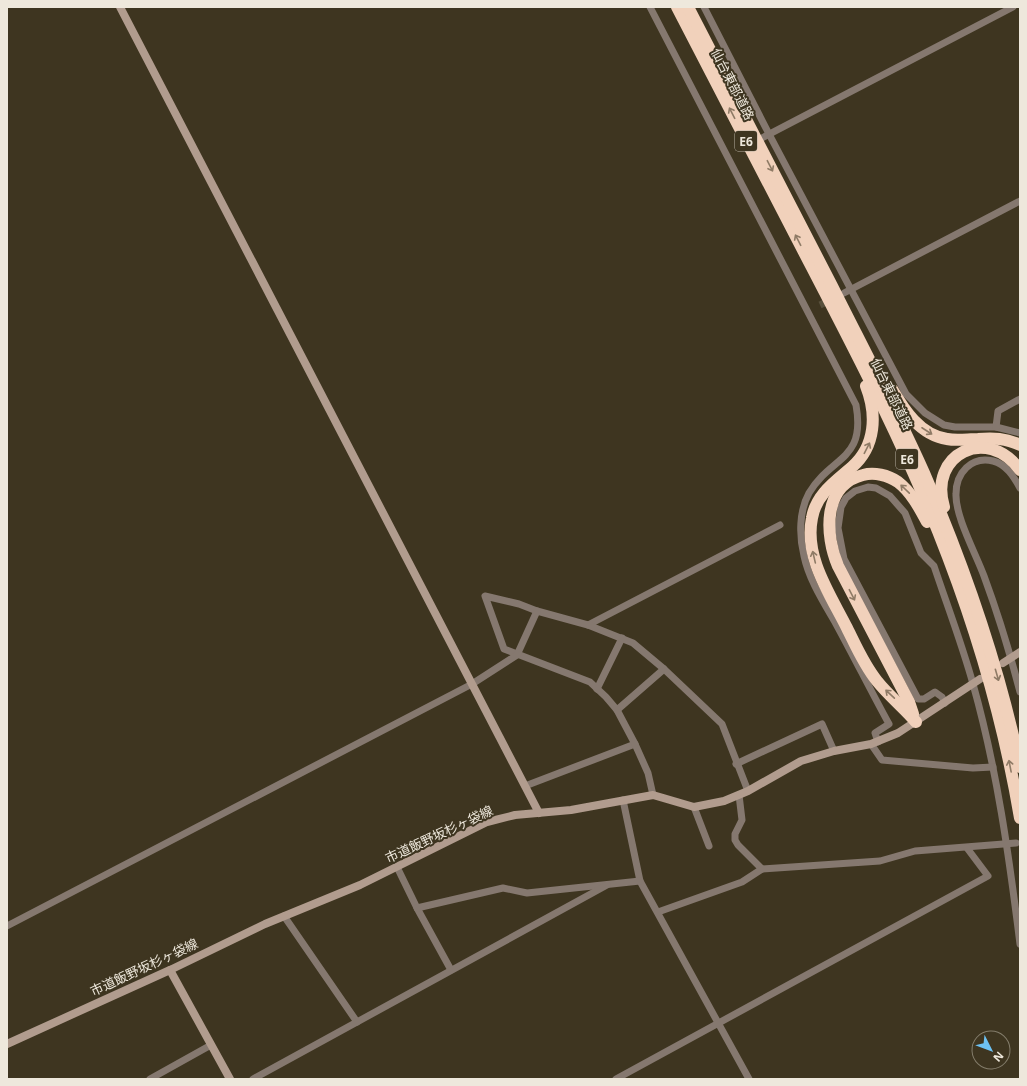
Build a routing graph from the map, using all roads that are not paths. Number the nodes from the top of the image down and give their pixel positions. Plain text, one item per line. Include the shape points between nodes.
1 (120, 7) edge
2 (650, 7) edge
3 (677, 7) edge
4 (688, 7) edge
5 (704, 7) edge
6 (1013, 7) edge
7 (765, 136) junction
8 (1020, 202) edge
9 (820, 272) junction
10 (847, 291) junction
11 (1020, 399) edge
12 (996, 427) junction
13 (1020, 433) edge
14 (1020, 445) edge
15 (1020, 470) edge
16 (1020, 488) edge
17 (780, 525) dead end
18 (537, 611) junction
19 (588, 625) junction
20 (622, 638) junction
21 (986, 638) junction
22 (980, 650) junction
23 (1020, 652) edge
24 (517, 655) junction
25 (1011, 658) junction
26 (1004, 663) dead end
27 (664, 669) junction
28 (976, 681) junction
29 (472, 684) junction
30 (598, 689) junction
31 (1020, 692) edge
32 (945, 703) junction
33 (617, 710) junction
34 (916, 722) junction
35 (875, 743) junction
36 (635, 744) junction
37 (834, 751) junction
38 (736, 764) junction
39 (993, 767) junction
40 (1020, 767) edge
41 (525, 786) junction
42 (748, 791) junction
43 (653, 795) junction
44 (739, 795) junction
45 (623, 800) junction
46 (694, 807) junction
47 (539, 813) junction
48 (1020, 818) edge
49 (1016, 843) dead end
50 (1008, 844) junction
51 (709, 846) dead end
52 (967, 848) junction
53 (397, 866) junction
54 (762, 869) junction
55 (640, 881) junction
56 (607, 885) junction
57 (417, 908) junction
58 (658, 912) junction
59 (284, 916) junction
60 (7, 926) edge
61 (1020, 944) edge
62 (170, 970) junction
63 (451, 970) junction
64 (357, 1022) junction
65 (718, 1023) junction
66 (7, 1044) edge
67 (211, 1045) junction
68 (150, 1079) edge
69 (230, 1079) edge
70 (253, 1079) edge
71 (616, 1079) edge
72 (749, 1079) edge

1 - 29 street
2 - 35 street via 856,405 859,429 855,443 809,493 801,526 804,556 816,587 889,724 875,733
9 -> 3 highway, 仙台東部道路 / E6
4 -> 9 highway, 仙台東部道路 / E6
5 - 7 street
6 - 7 street
7 - 10 street
8 - 10 street
9 -> 14 highway via 899,400 920,426 933,435 946,439 996,438
9 - 21 highway, 仙台東部道路 / E6 via 894,408 924,472 956,551
9 - 22 highway, 仙台東部道路 / E6 via 912,470 948,556
34 -> 9 highway via 872,674 822,581 814,554 811,525 814,509 826,490 853,466 865,451 870,443 873,424 868,390
10 - 12 street via 902,387 916,405 944,425
11 - 12 street via 998,411
12 - 13 street
15 - 21 highway via 1009,456 1002,452 977,447 953,458 942,480 944,506 976,593
16 - 25 street via 1010,472 998,462 978,461 970,464 961,473 956,495 959,513 985,577
17 - 19 street
18 - 19 street
18 - 24 street
18 - 24 street via 485,596 504,649
19 - 20 street
20 - 27 street via 633,643
20 - 30 street
21 -> 40 highway, 仙台東部道路 / E6
22 -> 34 highway via 927,522 909,492 897,482 879,475 865,474 846,483 837,492 830,511 830,535 835,560 909,702
48 -> 22 highway, 仙台東部道路 / E6 via 1009,759
23 - 25 street
24 - 29 street
24 - 30 street via 590,682
25 - 26 street
25 - 31 street
27 - 33 street
27 - 38 street via 722,724
28 - 32 street, 市道飯野坂杉ヶ袋線
28 - 32 street via 934,566 921,553 901,507 890,496 876,488 868,487 855,491 846,498 839,515 838,528 844,559 916,697 924,699 935,692
28 - 39 street
29 - 41 street
29 - 60 street
30 - 33 street
32 - 34 street, 市道飯野坂杉ヶ袋線
33 - 36 street
34 - 35 street, 市道飯野坂杉ヶ袋線
35 - 37 street, 市道飯野坂杉ヶ袋線
35 - 39 street via 882,760 974,768
36 - 41 street
36 - 43 street via 648,773
37 - 38 street via 822,724
37 - 42 street, 市道飯野坂杉ヶ袋線 via 790,766
38 - 42 street
39 - 50 street
41 - 47 street
42 - 44 street, 市道飯野坂杉ヶ袋線
43 - 45 street, 市道飯野坂杉ヶ袋線
43 - 46 street, 市道飯野坂杉ヶ袋線
44 - 46 street, 市道飯野坂杉ヶ袋線
44 - 54 street via 742,820 735,840
45 - 47 street, 市道飯野坂杉ヶ袋線
45 - 55 street
46 - 51 street
47 - 53 street, 市道飯野坂杉ヶ袋線 via 515,815 487,822
49 - 50 street
50 - 52 street
50 - 61 street
52 - 54 street via 915,851 880,861
52 - 65 street via 988,876
53 - 57 street
53 - 59 street, 市道飯野坂杉ヶ袋線 via 360,886
54 - 58 street via 742,882
55 - 56 street
55 - 58 street
56 - 57 street via 527,893 503,888
56 - 63 street
57 - 63 street
58 - 65 street
59 - 62 street, 市道飯野坂杉ヶ袋線
59 - 64 street
62 - 66 street, 市道飯野坂杉ヶ袋線
62 - 67 street
63 - 64 street
64 - 70 street
65 - 71 street
65 - 72 street
67 - 68 street
67 - 69 street

